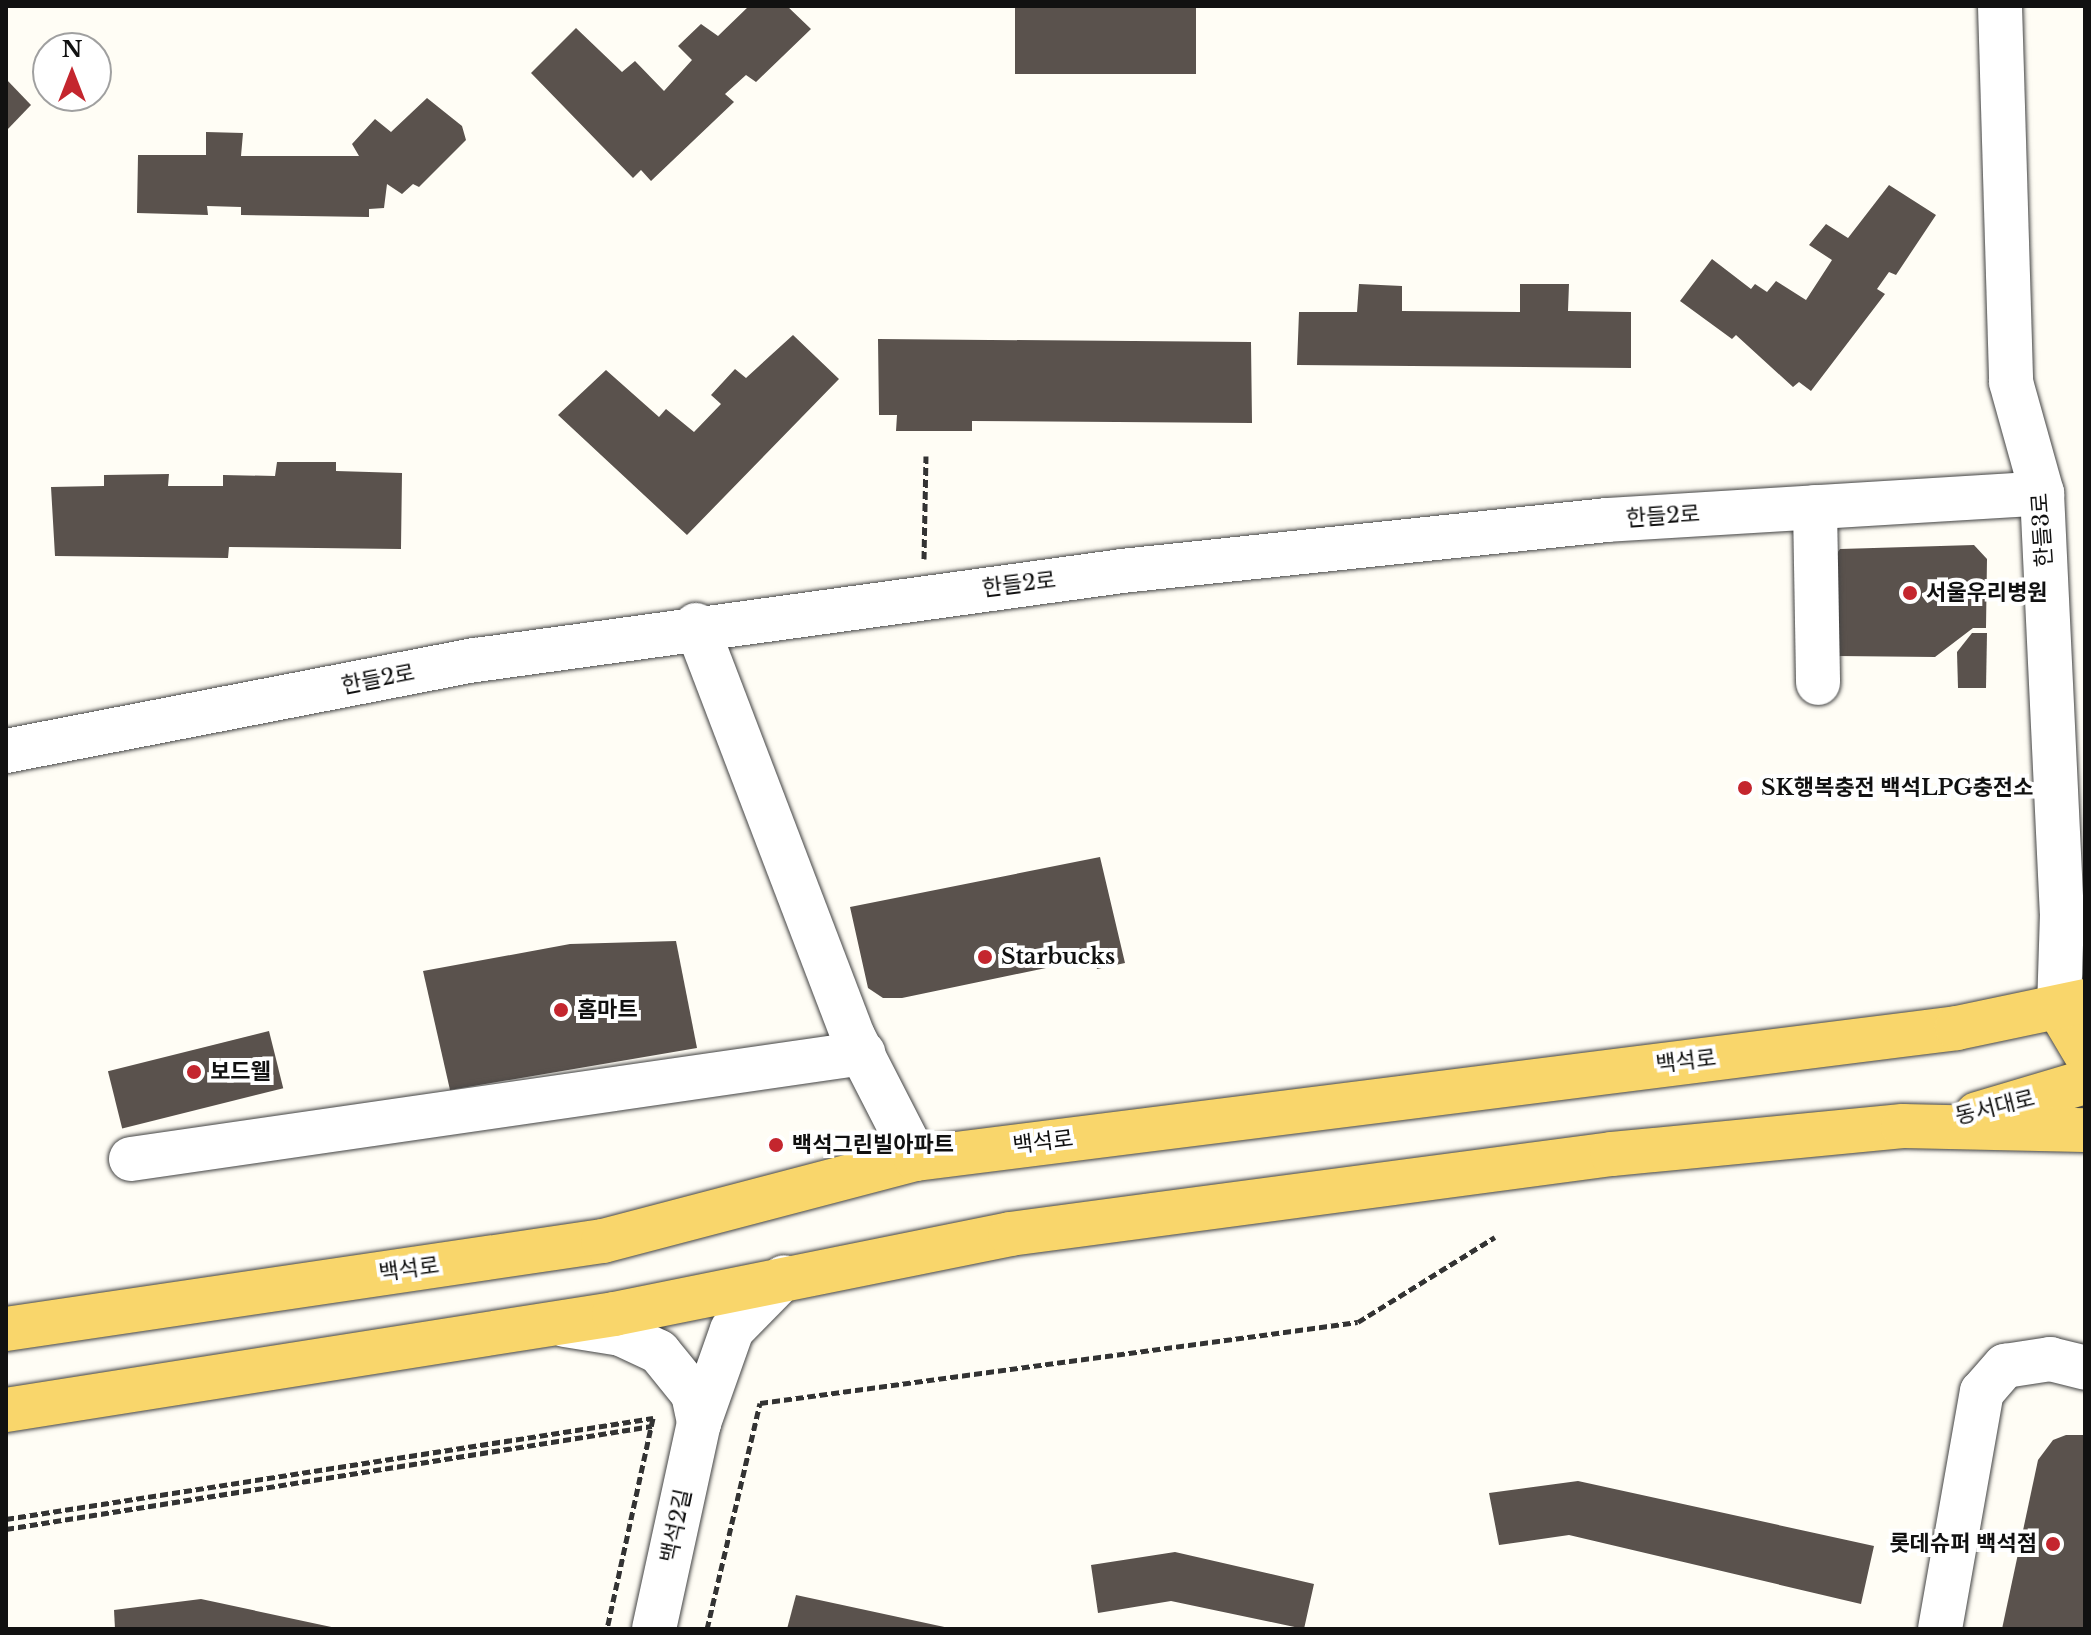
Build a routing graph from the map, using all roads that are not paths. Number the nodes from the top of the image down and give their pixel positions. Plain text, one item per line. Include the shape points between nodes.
1 (2000, 6) edge
2 (2042, 493) junction
3 (1815, 507) junction
4 (696, 625) junction
5 (1818, 683) dead end
6 (6, 751) edge
7 (2076, 1012) edge
8 (863, 1053) junction
9 (2085, 1053) edge
10 (2085, 1082) edge
11 (1903, 1126) junction
12 (2085, 1130) edge
13 (131, 1159) dead end
14 (916, 1159) junction
15 (784, 1277) junction
16 (555, 1323) junction
17 (6, 1329) edge
18 (2085, 1368) edge
19 (6, 1410) edge
20 (699, 1423) junction
21 (654, 1629) edge
22 (1940, 1629) edge

1 - 2 street, 한들3로 via 2011,382
2 - 3 street, 한들2로
2 - 7 street, 한들3로 via 2062,913
3 - 4 street, 한들2로 via 1606,520
3 - 5 street
4 - 6 street, 한들2로 via 476,660
4 - 8 street
7 - 9 main road
7 - 14 main road, 백석로
8 - 13 street
8 - 14 street
10 - 11 main road, 동서대로 via 1988,1112
11 - 12 main road
11 - 15 main road via 1612,1154 1010,1234
14 - 17 main road, 백석로 via 603,1241
15 - 16 main road
15 - 20 street, 백석2길 via 732,1330
16 - 19 main road
16 - 20 street via 621,1334 659,1352 693,1394
18 - 22 street via 2050,1359 2005,1366 1982,1392
20 - 21 street, 백석2길

